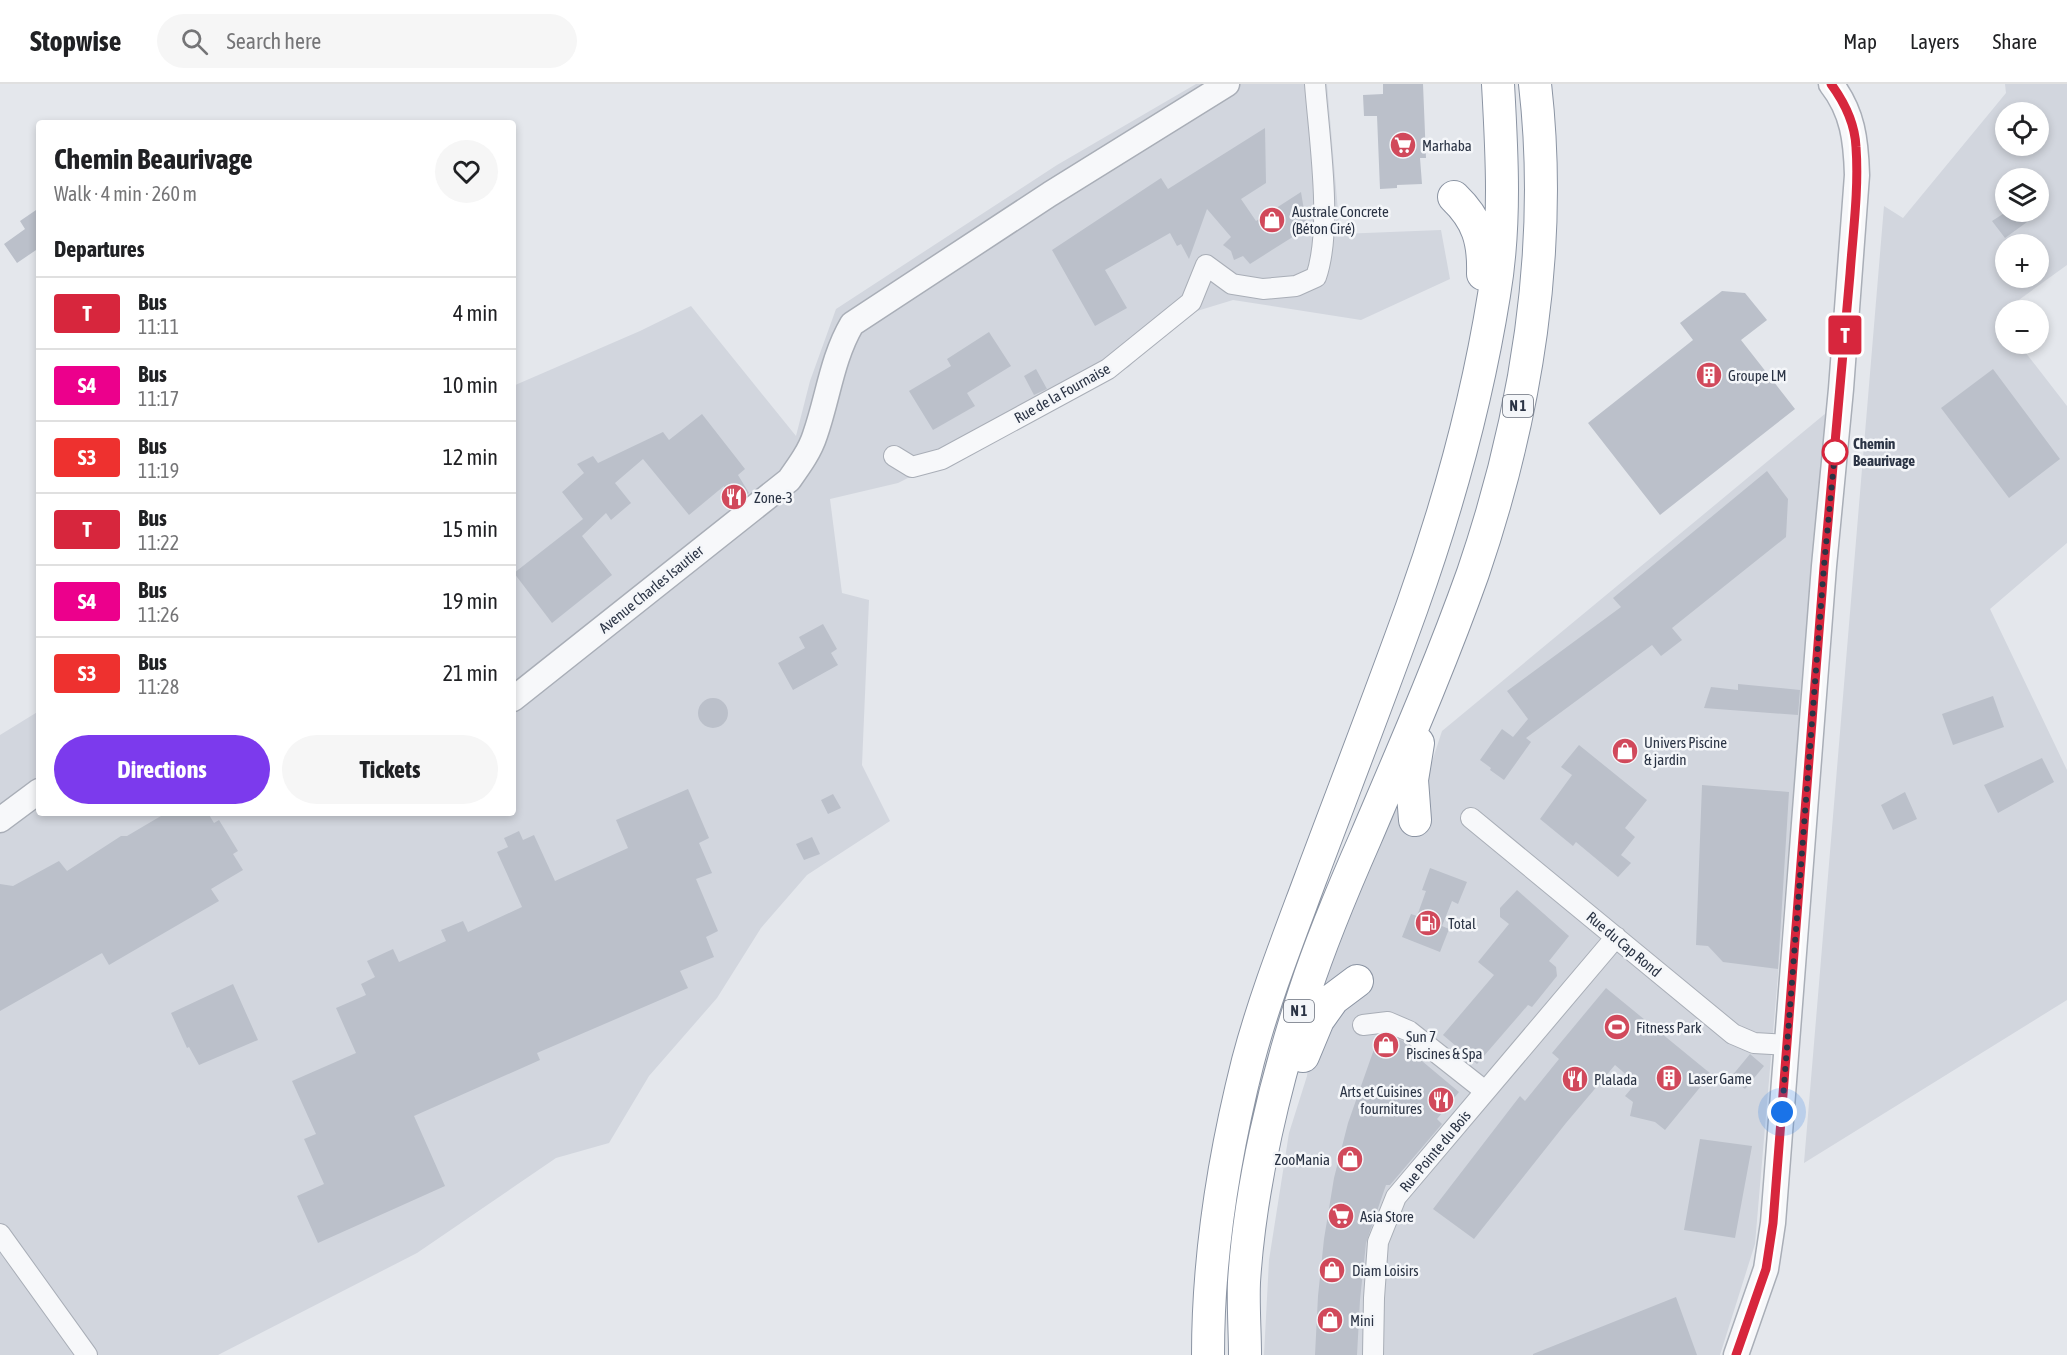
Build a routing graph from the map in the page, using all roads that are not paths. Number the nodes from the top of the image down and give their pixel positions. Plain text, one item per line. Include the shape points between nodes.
1 (1227, 84) edge
2 (1315, 84) edge
3 (1498, 84) edge
4 (1535, 84) edge
5 (1831, 84) edge
6 (1454, 197) dead end
7 (1477, 384) junction
8 (894, 456) dead end
9 (1430, 686) junction
10 (516, 697) edge
11 (36, 793) edge
12 (1472, 818) dead end
13 (0, 820) edge
14 (1415, 820) dead end
15 (1616, 937) junction
16 (1357, 981) dead end
17 (1363, 1025) dead end
18 (1787, 1045) junction
19 (1485, 1090) junction
20 (0, 1234) edge
21 (87, 1355) edge
22 (1208, 1355) edge
23 (1245, 1355) edge
24 (1256, 1355) edge
25 (1373, 1355) edge
26 (1736, 1355) edge

1 - 10 street, Avenue Charles Isautier via 852,324 842,341 815,436 789,480
2 - 8 street, Rue de la Fournaise via 1324,210 1322,261 1317,277 1296,286 1263,289 1232,284 1206,265 1191,302 1108,369 942,459 912,467
3 - 7 highway, N 1 via 1503,159 1501,237 1495,293
4 - 9 highway, N 1 via 1539,248 1516,420 1473,573
5 - 18 street via 1852,123 1857,175
6 - 7 highway via 1467,209 1481,238
7 - 22 highway, N 1 via 1413,605 1290,934 1249,1058 1233,1126 1212,1264
9 - 14 highway via 1412,780
9 - 23 highway, N 1 via 1306,988 1272,1106 1244,1282
11 - 13 street
12 - 15 street, Rue du Cap Rond
15 - 18 street, Rue du Cap Rond via 1733,1034 1754,1042
15 - 19 street, Rue Pointe du Bois
16 - 24 highway via 1333,999 1318,1020 1297,1069 1271,1185 1259,1274
17 - 19 street via 1388,1022 1409,1030
18 - 26 street via 1766,1269
19 - 25 street, Rue Pointe du Bois via 1396,1197 1378,1242
20 - 21 street

